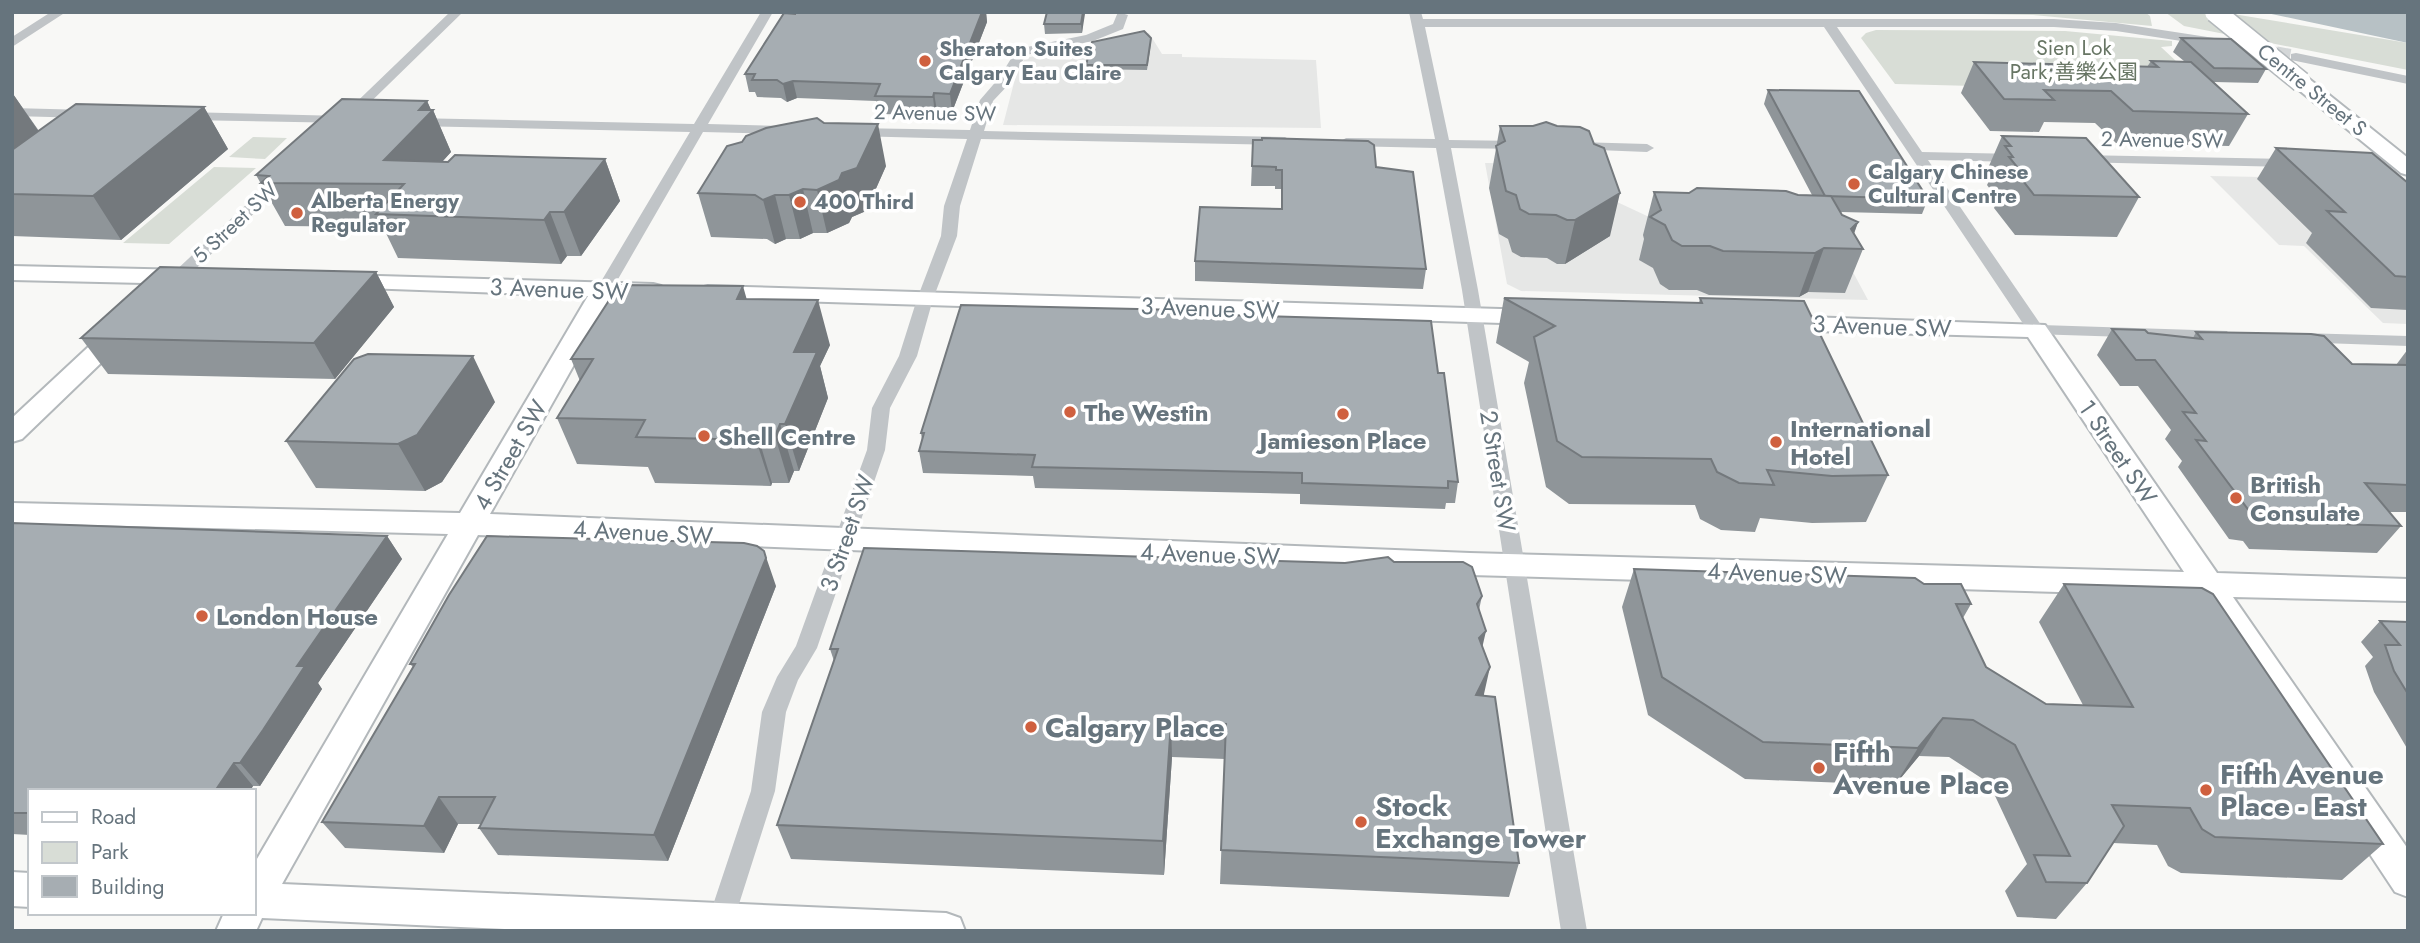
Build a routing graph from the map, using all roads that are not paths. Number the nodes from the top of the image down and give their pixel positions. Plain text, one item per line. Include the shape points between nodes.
1 (60, 12) edge
2 (457, 12) edge
3 (767, 12) edge
4 (2215, 12) edge
5 (1122, 15) dead end
6 (1417, 17) edge
7 (1648, 18) edge
8 (23, 23) dead end
9 (43, 23) junction
10 (1828, 23) junction
11 (12, 43) edge
12 (2222, 44) tunnel mouth
13 (2297, 57) tunnel mouth
14 (2408, 80) edge
15 (12, 112) edge
16 (108, 114) edge
17 (164, 116) edge
18 (344, 120) junction
19 (365, 121) edge
20 (403, 122) edge
21 (698, 129) junction
22 (800, 131) edge
23 (841, 131) edge
24 (330, 133) edge
25 (977, 134) junction
26 (1301, 141) edge
27 (1327, 142) edge
28 (1443, 144) junction
29 (1535, 146) edge
30 (1563, 146) edge
31 (1647, 148) dead end
32 (1920, 156) junction
33 (2039, 158) edge
34 (2065, 159) edge
35 (2302, 164) edge
36 (2375, 165) edge
37 (2406, 167) edge
38 (292, 169) edge
39 (12, 273) edge
40 (178, 277) junction
41 (208, 278) edge
42 (326, 281) edge
43 (604, 290) junction
44 (925, 299) junction
45 (1473, 314) junction
46 (1568, 317) edge
47 (1751, 323) edge
48 (2036, 330) junction
49 (2242, 336) edge
50 (2281, 337) edge
51 (2408, 341) edge
52 (12, 433) edge
53 (12, 513) edge
54 (470, 524) junction
55 (844, 541) junction
56 (1513, 565) junction
57 (2208, 586) junction
58 (2408, 590) edge
59 (2408, 880) edge
60 (256, 896) edge
61 (256, 899) edge
62 (244, 915) edge
63 (719, 925) edge
64 (235, 931) edge
65 (946, 931) edge
66 (1574, 931) edge

1 - 9 street
2 - 18 street
3 - 21 street, 4 Street SW
4 - 37 main road, Centre Street S, bridge
5 - 25 street, 3 Street SW via 1119,26 1103,34 1021,52 987,100
6 - 7 street
6 - 28 street, 2 Street SW
7 - 10 street
8 - 9 street
9 - 11 street
10 - 12 street via 2054,23 2116,27
10 - 32 street, 1 Street SW
13 - 14 street
15 - 16 street
17 - 18 street
18 - 19 street
18 - 24 street
20 - 21 street
21 - 22 street
21 - 43 street, 4 Street SW
23 - 25 street, 2 Avenue SW
25 - 26 street, 2 Avenue SW
25 - 44 street, 3 Street SW
27 - 28 street
28 - 29 street
28 - 45 street, 2 Street SW
30 - 31 street
32 - 33 street
32 - 48 street, 1 Street SW
34 - 35 street, 2 Avenue SW
36 - 37 street
38 - 40 street, 5 Street SW
39 - 40 main road
40 - 41 main road
40 - 52 main road, 5 Street SW
42 - 43 main road, 3 Avenue SW
43 - 44 main road, 3 Avenue SW
43 - 54 main road, 4 Street SW
44 - 45 main road, 3 Avenue SW
44 - 55 street, 3 Street SW via 908,356 881,408 876,450
45 - 46 main road, 3 Avenue SW
45 - 56 street, 2 Street SW
47 - 48 main road, 3 Avenue SW
48 - 49 street, 3 Avenue SW
48 - 57 main road, 1 Street SW
50 - 51 street
53 - 54 main road, 4 Avenue SW
54 - 55 main road, 4 Avenue SW
54 - 60 main road, 4 Street SW
55 - 56 main road, 4 Avenue SW
55 - 63 street, 3 Street SW via 806,648 774,712 763,791
56 - 57 main road, 4 Avenue SW
56 - 66 street, 2 Street SW
57 - 58 main road, 4 Avenue SW
57 - 59 main road, 1 Street SW
61 - 63 main road
62 - 64 main road
63 - 65 main road

